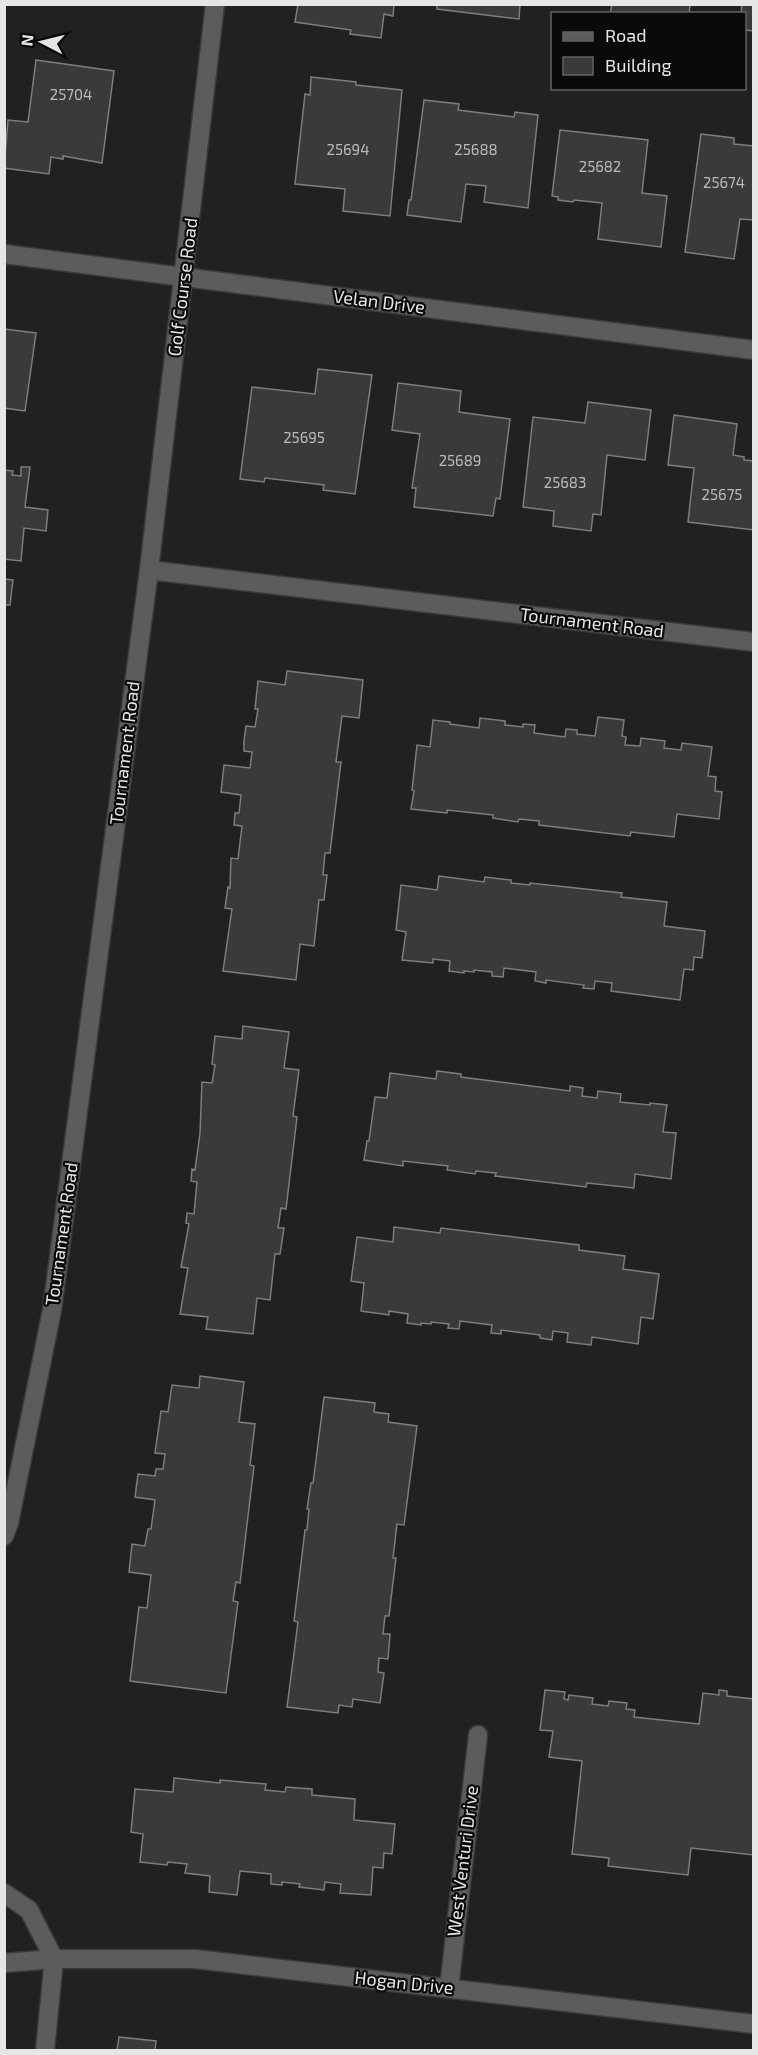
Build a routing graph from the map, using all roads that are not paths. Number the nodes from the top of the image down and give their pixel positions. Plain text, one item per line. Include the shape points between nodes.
1 (215, 4) edge
2 (4, 254) edge
3 (185, 278) junction
4 (753, 350) edge
5 (149, 570) junction
6 (753, 642) edge
7 (4, 1536) edge
8 (478, 1735) dead end
9 (4, 1893) edge
10 (54, 1959) junction
11 (4, 1963) edge
12 (449, 1988) junction
13 (753, 2024) edge
14 (45, 2050) edge

1 - 3 street, Golf Course Road
2 - 3 street, Velan Drive
3 - 4 street, Velan Drive
3 - 5 street, Golf Course Road
5 - 6 street, Tournament Road
5 - 7 street, Tournament Road via 52,1310
8 - 12 street, West Venturi Drive
9 - 10 street via 29,1910
10 - 11 street, Hogan Drive
10 - 12 street, Hogan Drive via 195,1959
10 - 14 street
12 - 13 street, Hogan Drive

